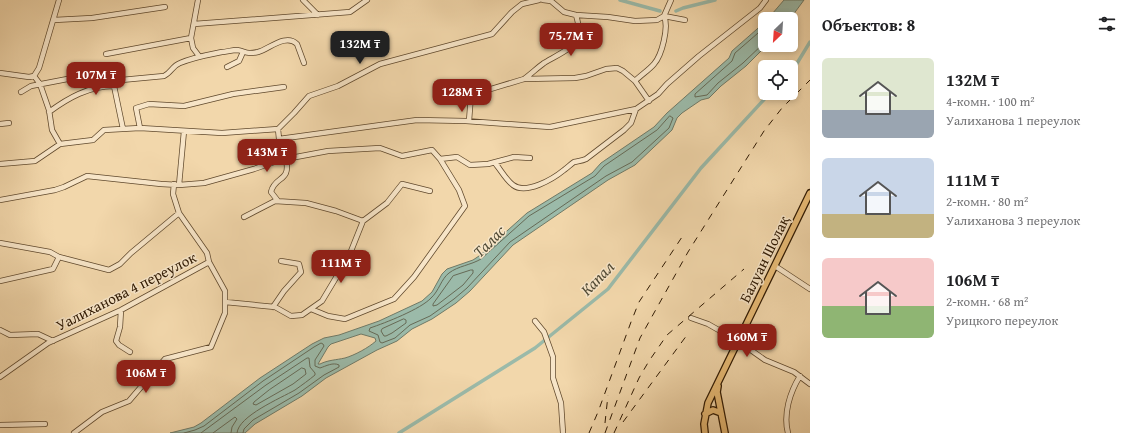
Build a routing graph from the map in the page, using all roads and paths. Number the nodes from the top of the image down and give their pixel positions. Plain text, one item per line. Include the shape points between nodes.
1 (59, 0) edge
2 (198, 0) edge
3 (304, 0) edge
4 (367, 0) edge
5 (539, 0) edge
6 (543, 0) edge
7 (671, 0) edge
8 (766, 0) edge
9 (165, 7) dead end
10 (318, 15) junction
11 (576, 15) junction
12 (664, 16) junction
13 (54, 20) junction
14 (685, 20) dead end
15 (194, 24) junction
16 (191, 38) junction
17 (243, 52) junction
18 (106, 54) dead end
19 (198, 56) junction
20 (304, 63) dead end
21 (227, 67) dead end
22 (0, 73) edge
23 (34, 76) junction
24 (524, 79) junction
25 (635, 81) junction
26 (40, 84) junction
27 (284, 87) dead end
28 (21, 92) dead end
29 (649, 101) junction
30 (636, 109) junction
31 (49, 112) junction
32 (469, 121) junction
33 (9, 123) dead end
34 (0, 124) edge
35 (140, 128) junction
36 (123, 129) junction
37 (278, 129) junction
38 (184, 131) junction
39 (60, 144) junction
40 (530, 158) dead end
41 (286, 159) junction
42 (440, 159) junction
43 (495, 163) junction
44 (0, 164) edge
45 (176, 184) junction
46 (430, 191) dead end
47 (810, 193) edge
48 (0, 200) edge
49 (278, 201) junction
50 (179, 213) junction
51 (244, 217) dead end
52 (363, 221) junction
53 (0, 243) edge
54 (59, 257) junction
55 (281, 261) dead end
56 (209, 262) junction
57 (775, 266) junction
58 (0, 281) edge
59 (810, 289) edge
60 (225, 302) junction
61 (273, 307) junction
62 (311, 309) junction
63 (122, 310) junction
64 (691, 318) dead end
65 (535, 321) dead end
66 (0, 330) edge
67 (53, 341) junction
68 (738, 341) junction
69 (130, 352) dead end
70 (800, 376) junction
71 (0, 377) edge
72 (720, 379) junction
73 (810, 384) edge
74 (721, 413) junction
75 (705, 414) junction
76 (46, 424) dead end
77 (0, 425) edge
78 (74, 433) edge
79 (563, 433) edge
80 (706, 433) edge
81 (725, 433) edge
82 (788, 433) edge

1 - 13 street
2 - 15 street
3 - 10 street
4 - 10 street via 350,12
5 - 37 street via 522,4 492,34 380,64 338,86 309,96
6 - 11 street via 551,1 564,12
7 - 12 street
8 - 29 street via 760,8 699,56
9 - 13 street via 92,18
10 - 15 street
11 - 12 street via 649,21
11 - 24 street via 579,34 576,43
12 - 14 street
12 - 25 street via 666,21 663,44 658,57
13 - 23 street via 39,68
15 - 16 street
16 - 18 street
16 - 19 street
17 - 19 street via 236,50
17 - 20 street via 252,54 292,40 297,44
17 - 21 street via 239,61
19 - 26 street via 178,63 164,76 100,82 83,76
22 - 23 street
23 - 26 street
24 - 25 street via 575,78 612,68 624,71
24 - 32 street via 471,95
25 - 29 street
26 - 28 street
26 - 31 street
27 - 35 street via 233,94 184,106 149,104 136,108
29 - 30 street
30 - 32 street via 550,127
30 - 43 street via 631,123 624,130 586,159 573,163 558,175 538,185 528,188 512,185
31 - 36 street via 79,94 101,86 114,86
31 - 39 street via 52,130
32 - 37 street via 417,120 279,139
33 - 34 street
35 - 36 street
35 - 38 street
36 - 39 street via 104,130 93,140
37 - 38 street via 222,133
38 - 45 street
39 - 44 street via 34,161
40 - 43 street via 514,157
41 - 42 street via 328,150 380,148 402,156 432,150
41 - 45 street via 204,183
41 - 49 street via 288,168 285,176 272,186 270,192
42 - 43 street via 458,157 470,164
42 - 62 street via 459,190 465,206 414,277 394,299 345,319
45 - 48 street via 87,176 55,190
45 - 50 street via 173,194
46 - 52 street via 402,184 387,203
47 - 57 main road, Балуан Шолақ
49 - 51 street
49 - 52 street via 306,203
50 - 54 street via 120,264 109,270
50 - 56 street via 207,253
52 - 62 street via 349,256 322,301
53 - 54 street via 50,252
54 - 58 street via 53,269
55 - 61 street via 299,264 301,272
56 - 60 street via 225,291
56 - 63 street, Уалиханова 4 переулок
57 - 59 street
57 - 68 main road, Балуан Шолақ
60 - 61 street
60 - 78 street via 226,313 211,347 165,359 129,401 102,412
61 - 62 street via 290,316 302,315
63 - 67 street, Уалиханова 4 переулок
63 - 69 street via 116,341
64 - 68 street via 708,324
65 - 79 street via 544,332 553,357 553,378 561,403
66 - 67 street, Уалиханова 4 переулок via 10,335 38,334
67 - 71 street, Уалиханова 4 переулок
68 - 70 street via 765,360
68 - 72 main road, Балуан Шолақ
70 - 73 street
70 - 82 street via 789,404
72 - 74 main road via 718,392
72 - 75 main road, Балуан Шолақ
74 - 75 main road via 713,410
74 - 81 main road
75 - 80 main road
76 - 77 street

